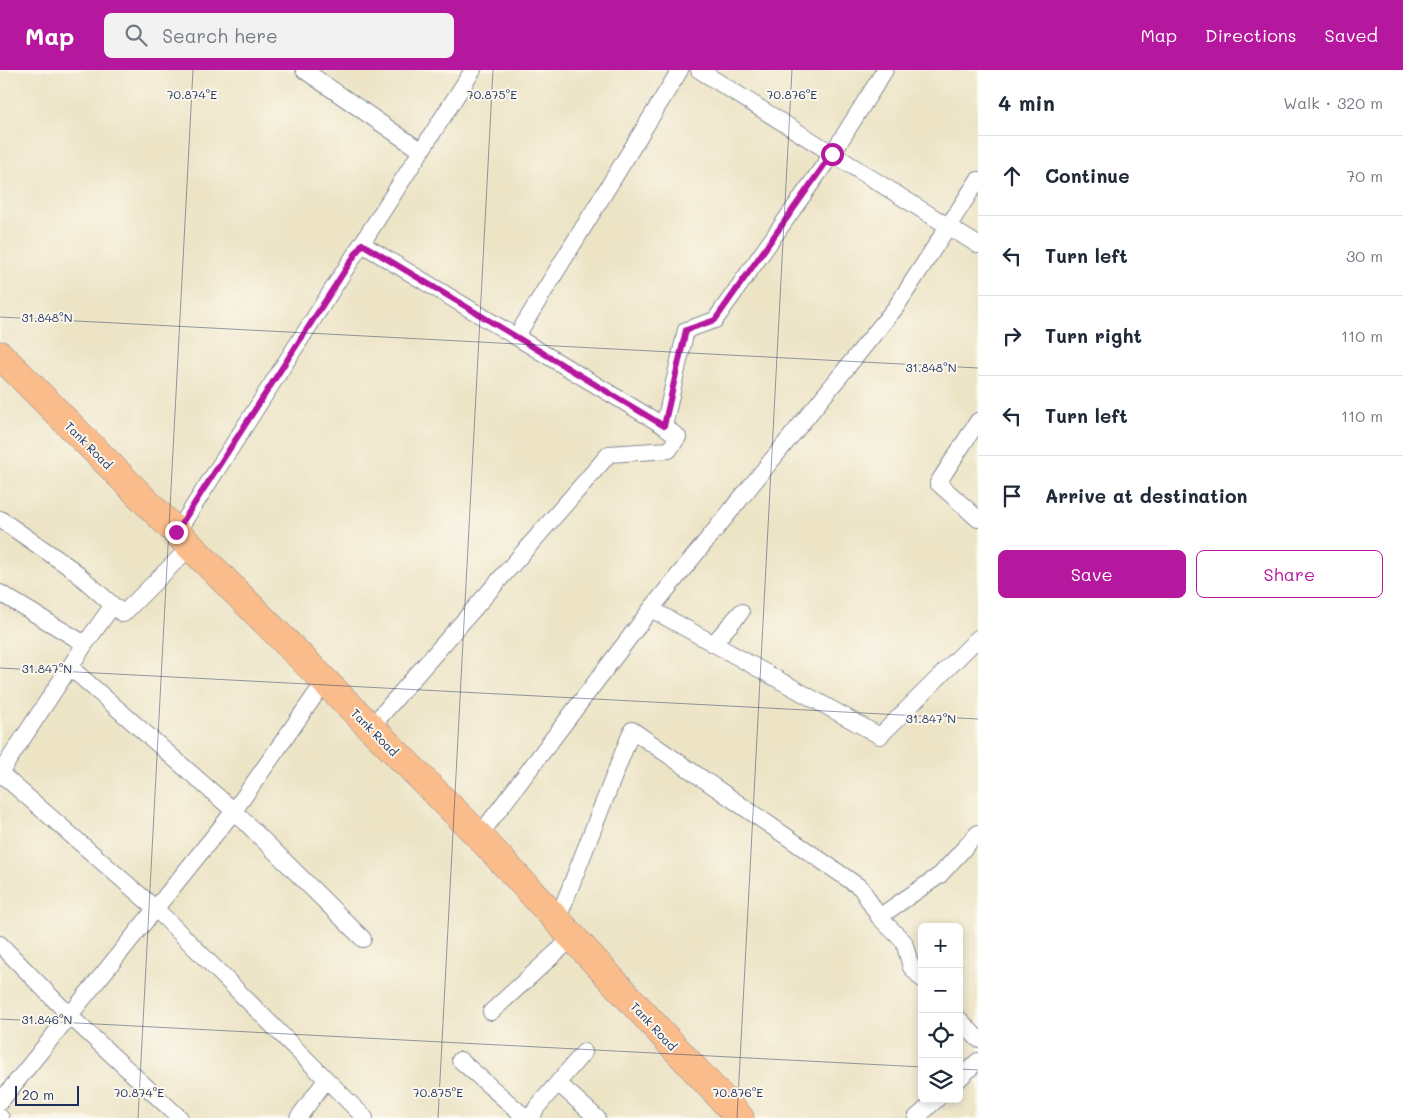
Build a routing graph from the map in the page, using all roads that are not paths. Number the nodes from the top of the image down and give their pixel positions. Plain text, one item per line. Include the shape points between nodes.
1 (304, 70) edge
2 (473, 70) edge
3 (680, 70) edge
4 (699, 70) edge
5 (885, 70) edge
6 (421, 151) junction
7 (832, 154) junction
8 (978, 180) edge
9 (948, 226) junction
10 (362, 244) junction
11 (978, 245) edge
12 (516, 337) junction
13 (0, 355) edge
14 (978, 421) edge
15 (664, 426) junction
16 (0, 519) edge
17 (978, 519) edge
18 (184, 539) junction
19 (0, 593) edge
20 (113, 605) junction
21 (651, 609) junction
22 (741, 612) dead end
23 (978, 638) edge
24 (85, 644) junction
25 (713, 644) junction
26 (71, 668) junction
27 (325, 681) junction
28 (371, 727) junction
29 (2, 762) edge
30 (234, 812) junction
31 (978, 834) edge
32 (479, 836) junction
33 (156, 909) junction
34 (879, 916) junction
35 (564, 929) junction
36 (363, 939) dead end
37 (0, 944) edge
38 (918, 975) edge
39 (491, 1012) dead end
40 (71, 1017) junction
41 (963, 1023) edge
42 (978, 1039) edge
43 (584, 1052) dead end
44 (460, 1060) dead end
45 (978, 1061) edge
46 (963, 1074) edge
47 (326, 1080) junction
48 (558, 1083) junction
49 (0, 1102) edge
50 (933, 1103) edge
51 (730, 1114) edge
52 (180, 1118) edge
53 (298, 1118) edge
54 (365, 1118) edge
55 (526, 1118) edge
56 (530, 1118) edge
57 (597, 1118) edge
58 (916, 1118) edge

1 - 6 street
2 - 6 street
3 - 12 street
4 - 7 street
5 - 7 street
6 - 10 street
7 - 9 street
7 - 15 street via 715,320 686,330
8 - 9 street
9 - 11 street
9 - 21 street via 896,307
10 - 12 street
10 - 18 street
12 - 15 street
13 - 18 highway, Tank Road
14 - 17 street via 938,483
15 - 28 street via 678,437 669,450 609,454
16 - 20 street via 72,569
18 - 20 street via 123,614
18 - 27 highway, Tank Road
19 - 24 street
20 - 24 street
21 - 25 street
21 - 32 street
22 - 25 street
23 - 25 street via 880,736
24 - 26 street
26 - 29 street
26 - 30 street
27 - 28 highway, Tank Road
27 - 30 street
28 - 32 highway, Tank Road
29 - 33 street via 0,773
30 - 33 street
30 - 36 street
31 - 34 street via 940,875
32 - 35 highway, Tank Road
33 - 40 street
33 - 47 street
34 - 35 street via 861,888 632,730
34 - 38 street via 904,942 911,967
35 - 39 street
35 - 51 highway, Tank Road
37 - 40 street
40 - 49 street
40 - 52 street
41 - 42 street
43 - 48 street
44 - 55 street
45 - 46 street
47 - 53 street
47 - 54 street
48 - 56 street
48 - 57 street
50 - 58 street

